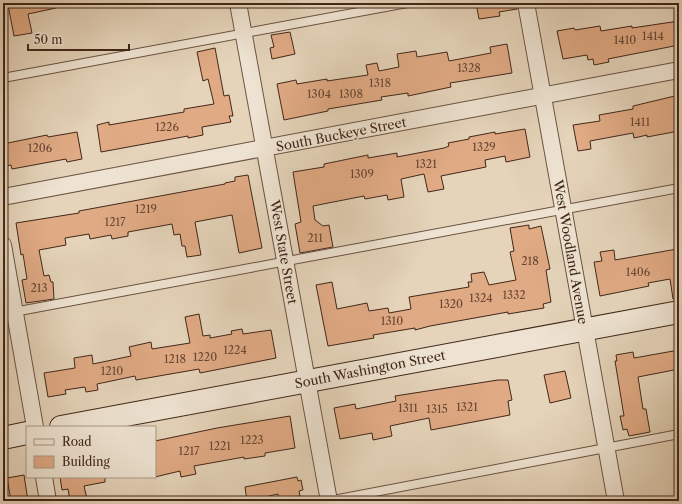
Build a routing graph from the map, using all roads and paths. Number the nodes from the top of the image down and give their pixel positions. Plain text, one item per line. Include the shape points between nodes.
1 (238, 3) edge
2 (407, 3) edge
3 (526, 3) edge
4 (243, 33) junction
5 (679, 70) edge
6 (3, 78) edge
7 (541, 96) junction
8 (265, 148) junction
9 (679, 188) edge
10 (3, 197) edge
11 (564, 209) junction
12 (3, 245) edge
13 (286, 262) junction
14 (679, 312) edge
15 (9, 313) edge
16 (584, 330) junction
17 (307, 381) junction
18 (35, 426) edge
19 (66, 426) edge
20 (26, 433) edge
21 (679, 434) edge
22 (3, 438) edge
23 (606, 448) junction
24 (44, 478) edge
25 (48, 501) edge
26 (329, 501) edge
27 (616, 501) edge

1 - 4 street, West State Street
2 - 4 lane
3 - 7 street, West Woodland Avenue
4 - 6 lane
4 - 8 street, West State Street
5 - 7 street, South Buckeye Street
7 - 8 street, South Buckeye Street
7 - 11 street, West Woodland Avenue
8 - 10 street, South Buckeye Street
8 - 13 street, West State Street
9 - 11 lane
11 - 13 lane
11 - 16 street, West Woodland Avenue
12 - 15 street
13 - 15 lane
13 - 17 street, West State Street
14 - 16 main road, South Washington Street
15 - 18 street
16 - 17 main road, South Washington Street
16 - 23 street, West Woodland Avenue
17 - 19 main road, South Washington Street
17 - 26 street, West State Street
20 - 22 main road
21 - 23 lane
23 - 26 lane
23 - 27 street, West Woodland Avenue
24 - 25 street

